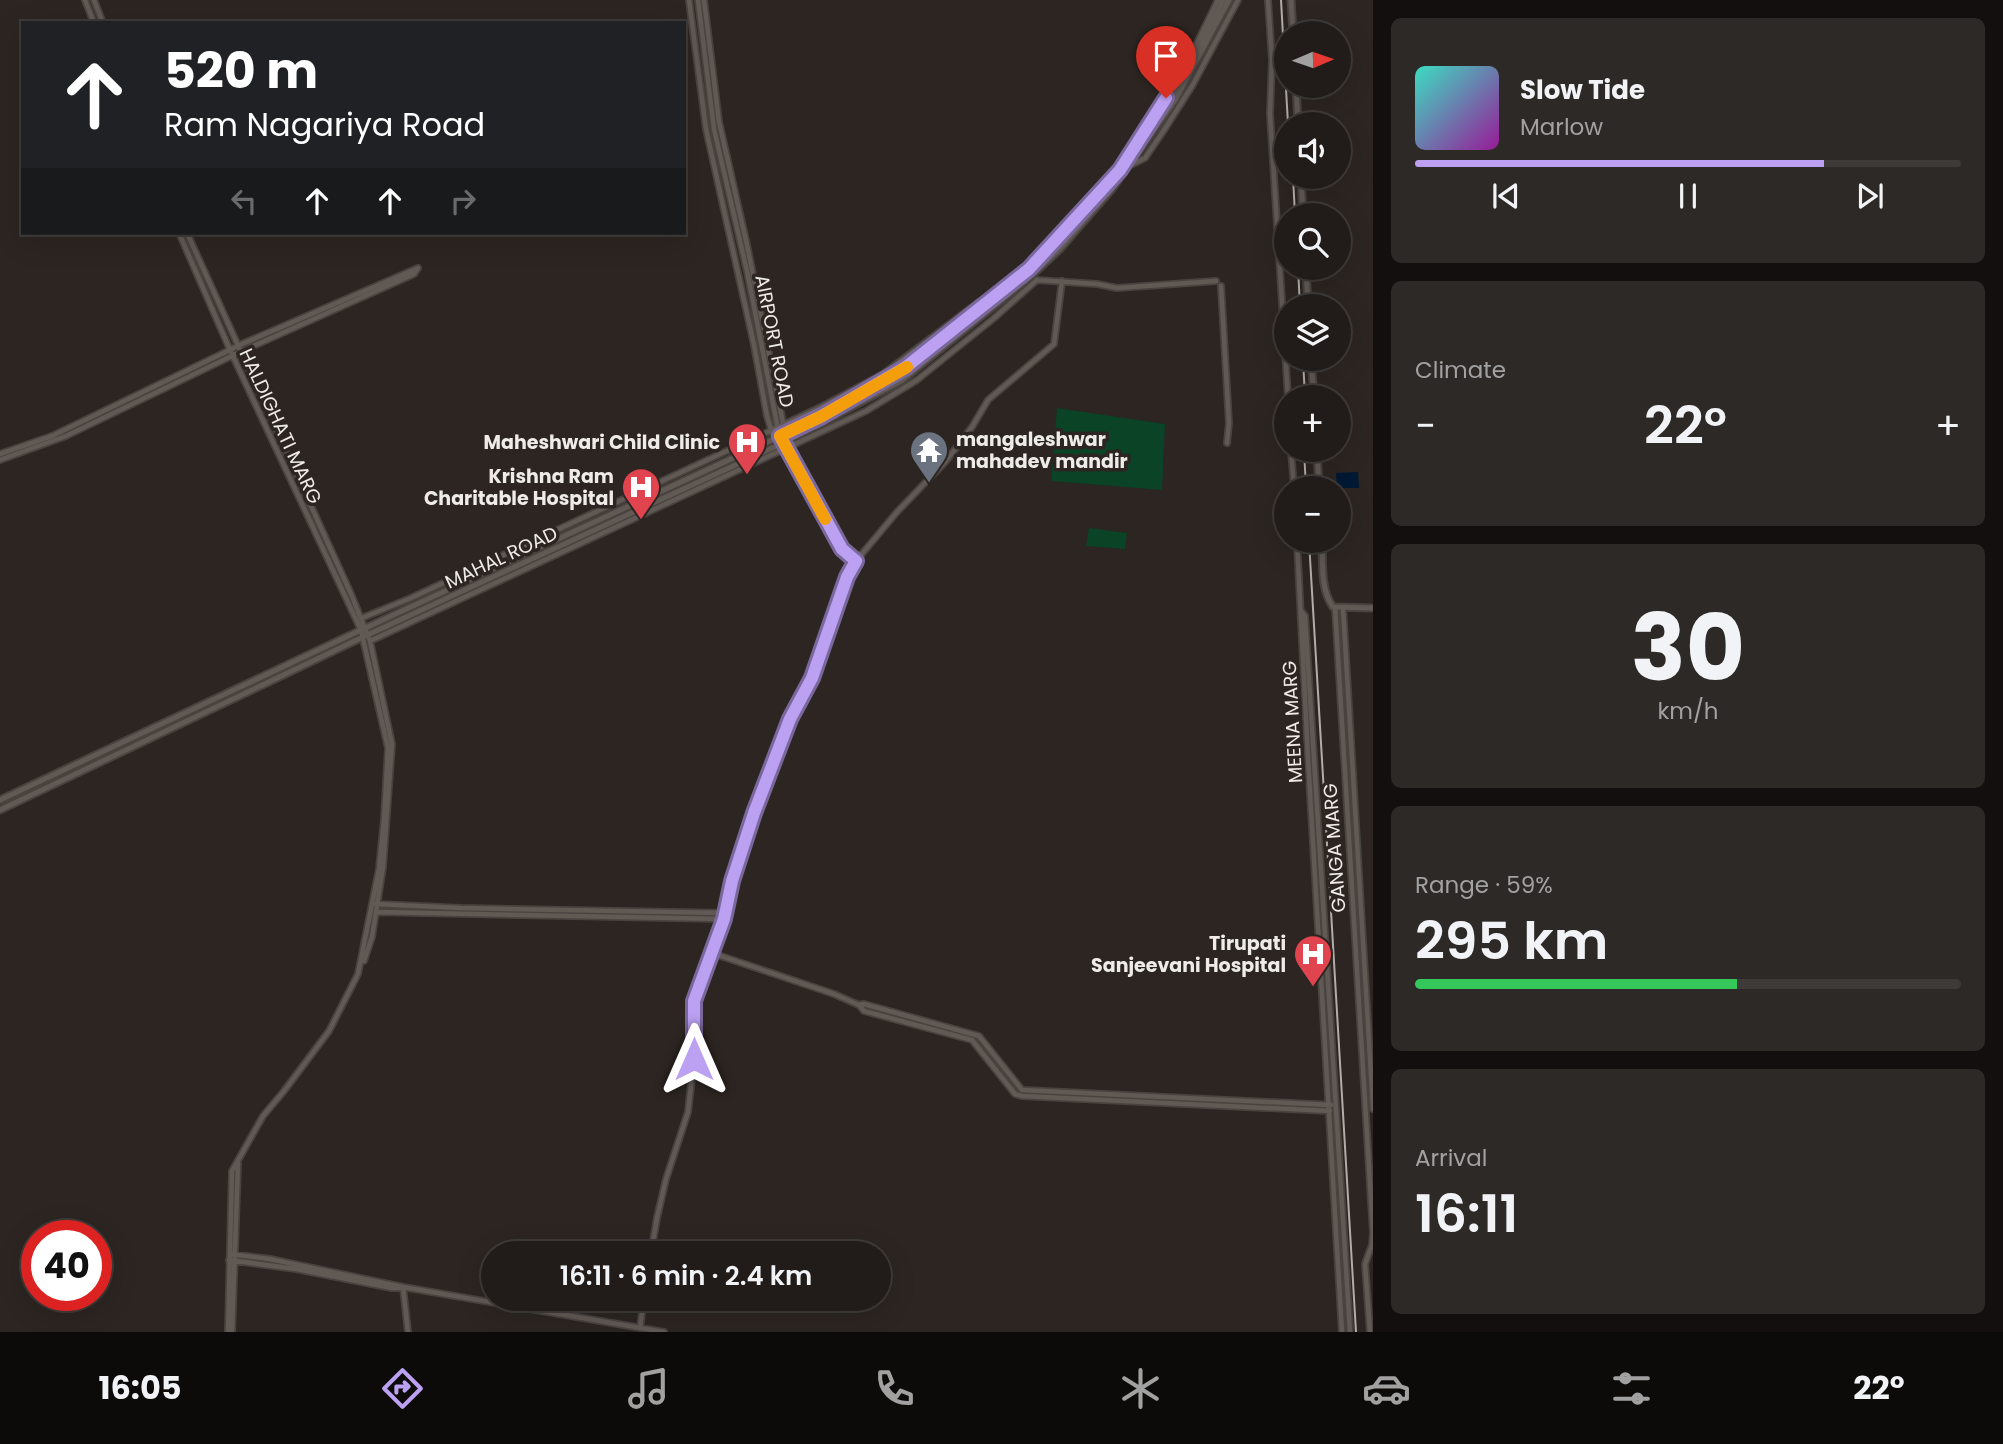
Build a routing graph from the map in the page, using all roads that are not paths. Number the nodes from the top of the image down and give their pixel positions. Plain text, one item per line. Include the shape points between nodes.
1 (85, 0) edge
2 (94, 0) edge
3 (689, 0) edge
4 (698, 0) edge
5 (704, 0) edge
6 (1221, 0) edge
7 (1228, 0) edge
8 (1238, 0) edge
9 (1268, 0) edge
10 (1291, 0) edge
11 (93, 21) edge
12 (102, 21) edge
13 (1292, 21) edge
14 (1158, 123) junction
15 (1144, 142) junction
16 (1149, 152) junction
17 (1130, 156) junction
18 (1131, 165) junction
19 (180, 235) edge
20 (188, 235) edge
21 (1034, 279) junction
22 (1062, 281) junction
23 (1216, 281) dead end
24 (1221, 286) dead end
25 (983, 307) junction
26 (237, 346) junction
27 (240, 352) junction
28 (231, 353) junction
29 (172, 382) junction
30 (1287, 385) edge
31 (791, 422) junction
32 (778, 429) junction
33 (793, 430) junction
34 (784, 441) junction
35 (1227, 443) dead end
36 (0, 454) edge
37 (714, 458) junction
38 (0, 460) edge
39 (716, 466) junction
40 (654, 486) junction
41 (657, 495) junction
42 (599, 511) junction
43 (601, 520) junction
44 (1298, 553) edge
45 (1323, 553) edge
46 (856, 561) junction
47 (1339, 608) junction
48 (1373, 608) edge
49 (1301, 611) junction
50 (362, 618) junction
51 (363, 629) junction
52 (367, 638) junction
53 (0, 800) edge
54 (0, 810) edge
55 (1316, 901) junction
56 (1323, 901) junction
57 (375, 904) junction
58 (404, 905) junction
59 (374, 912) junction
60 (405, 913) junction
61 (724, 916) junction
62 (1318, 939) junction
63 (1326, 939) junction
64 (712, 953) junction
65 (1327, 1033) junction
66 (1331, 1108) junction
67 (1373, 1109) edge
68 (653, 1241) edge
69 (1372, 1249) edge
70 (232, 1258) junction
71 (402, 1287) junction
72 (642, 1311) edge
73 (1341, 1312) junction
74 (1348, 1312) junction
75 (640, 1328) junction
76 (230, 1332) edge
77 (408, 1332) edge
78 (664, 1332) edge
79 (1342, 1332) edge
80 (1350, 1332) edge
81 (1370, 1332) edge

1 - 11 street
2 - 12 street
3 - 32 street via 706,129
4 - 32 street, AIRPORT ROAD via 714,129
5 - 32 street, AIRPORT ROAD via 719,122 747,245
6 - 14 main road
6 - 17 street
7 - 14 main road via 1189,77
8 - 16 street via 1192,86
9 - 30 street via 1270,114
10 - 13 main road
14 - 15 main road
15 - 16 main road
15 - 17 main road, MAHAL ROAD
15 - 18 main road, MAHAL ROAD
16 - 18 street
17 - 25 main road, MAHAL ROAD via 1029,269
18 - 21 main road, MAHAL ROAD
19 - 28 street, HALDIGHATI MARG
20 - 26 street, HALDIGHATI MARG
21 - 22 street
21 - 34 main road, MAHAL ROAD via 901,381
21 - 34 street via 993,319 908,386 866,411
22 - 23 street via 1117,288
22 - 46 street via 1054,344 988,400 946,461
24 - 35 street
25 - 31 street via 979,302 883,374
25 - 33 main road, MAHAL ROAD via 906,367
26 - 27 street, HALDIGHATI MARG
26 - 27 street via 418,268 414,274
26 - 28 street
27 - 28 street
27 - 50 street, HALDIGHATI MARG
28 - 29 street
28 - 51 street, HALDIGHATI MARG
29 - 36 street
29 - 38 street via 55,442
31 - 32 street
31 - 33 street
32 - 34 street
32 - 34 street, AIRPORT ROAD
32 - 37 street
33 - 34 main road, MAHAL ROAD
34 - 39 main road, MAHAL ROAD
34 - 46 street, AIRPORT ROAD via 842,549
34 - 52 main road, MAHAL ROAD
37 - 39 street
37 - 40 street
39 - 41 main road, MAHAL ROAD
40 - 41 street
40 - 42 street
41 - 43 main road, MAHAL ROAD
42 - 43 street
42 - 50 street
43 - 51 main road, MAHAL ROAD
44 - 49 street
45 - 47 main road via 1328,601
46 - 61 street via 754,813
47 - 48 main road
47 - 67 street, GANGA MARG
47 - 69 street, GANGA MARG
49 - 55 street, MEENA MARG
49 - 56 street, MEENA MARG via 1305,616
50 - 51 street, HALDIGHATI MARG
51 - 52 street
51 - 53 main road, MAHAL ROAD
52 - 54 main road, MAHAL ROAD
52 - 57 street via 387,748
55 - 56 street
55 - 62 street, MEENA MARG
56 - 63 street, MEENA MARG
57 - 58 street
57 - 59 street
58 - 60 street
58 - 61 street
59 - 60 street
59 - 70 street via 365,956 344,1005 263,1116 236,1165
60 - 61 street
61 - 64 street
62 - 63 street
62 - 65 street, MEENA MARG
63 - 65 street, MEENA MARG
64 - 66 street via 859,1005 979,1036 1022,1090
64 - 68 street via 694,1001 688,1112 666,1179
65 - 66 street, MEENA MARG
66 - 73 street, MEENA MARG
66 - 74 street
69 - 81 street via 1365,1264
70 - 71 street via 270,1259
70 - 76 street
71 - 75 street
71 - 77 street
72 - 75 street
73 - 74 street
73 - 79 street, MEENA MARG
74 - 80 street
75 - 78 street

